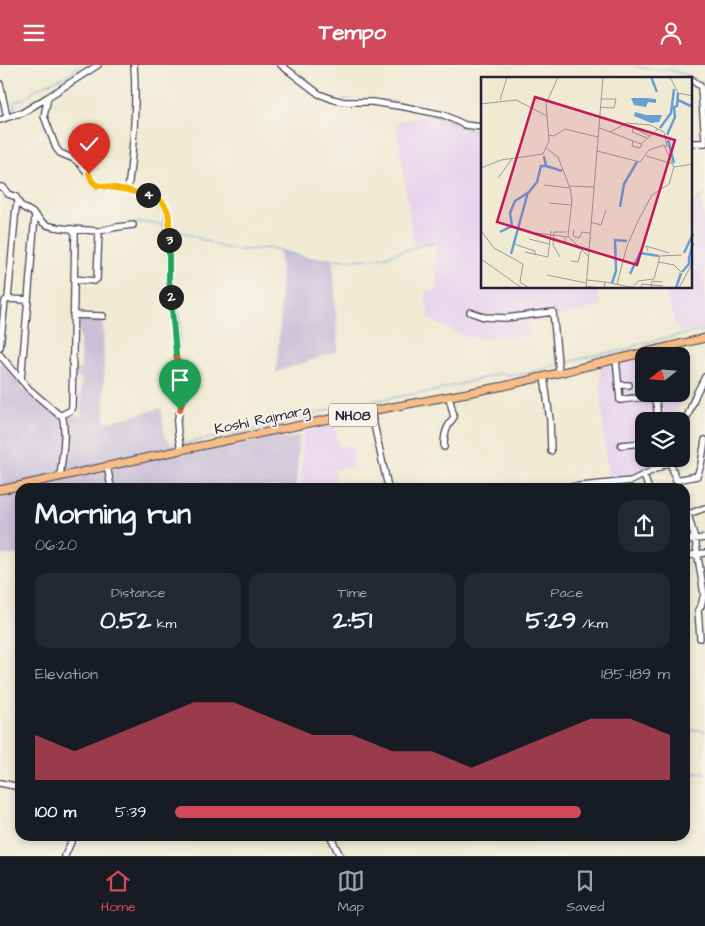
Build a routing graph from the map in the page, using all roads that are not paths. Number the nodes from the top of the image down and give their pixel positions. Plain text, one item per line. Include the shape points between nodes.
1 (98, 65) edge
2 (134, 65) edge
3 (281, 65) edge
4 (692, 80) edge
5 (0, 84) edge
6 (48, 97) junction
7 (6, 115) junction
8 (0, 120) edge
9 (481, 127) edge
10 (705, 142) edge
11 (692, 143) edge
12 (0, 187) edge
13 (128, 190) junction
14 (18, 203) junction
15 (35, 216) junction
16 (133, 225) dead end
17 (72, 229) junction
18 (99, 231) junction
19 (74, 279) junction
20 (4, 300) edge
21 (28, 301) junction
22 (470, 312) dead end
23 (73, 315) junction
24 (103, 316) dead end
25 (705, 338) edge
26 (0, 347) edge
27 (0, 355) edge
28 (616, 359) junction
29 (559, 372) junction
30 (544, 376) junction
31 (705, 377) edge
32 (21, 380) junction
33 (619, 385) junction
34 (630, 385) dead end
35 (449, 397) junction
36 (371, 411) junction
37 (656, 412) edge
38 (689, 412) edge
39 (62, 415) junction
40 (705, 440) edge
41 (635, 444) edge
42 (621, 445) dead end
43 (180, 446) junction
44 (444, 447) dead end
45 (551, 451) dead end
46 (107, 466) junction
47 (658, 467) edge
48 (672, 467) edge
49 (644, 475) junction
50 (60, 477) junction
51 (676, 480) junction
52 (32, 483) edge
53 (110, 483) edge
54 (387, 483) edge
55 (611, 483) edge
56 (647, 483) edge
57 (677, 483) edge
58 (15, 487) edge
59 (0, 490) edge
60 (705, 508) edge
61 (690, 510) edge
62 (690, 522) edge
63 (705, 537) edge
64 (695, 539) junction
65 (690, 540) edge
66 (705, 553) edge
67 (698, 554) junction
68 (690, 555) edge
69 (700, 637) dead end
70 (0, 783) edge
71 (15, 786) edge
72 (71, 841) edge
73 (333, 841) edge
74 (65, 856) edge
75 (340, 856) edge

1 - 6 street
2 - 13 street via 134,143
3 - 9 street via 318,94 332,99 405,107
4 - 10 street via 701,88
5 - 7 street
6 - 7 street via 22,113
6 - 13 street via 44,116 60,153 79,163 96,185
7 - 8 street
10 - 11 street
12 - 14 street via 16,197
13 - 43 street via 154,195 168,212 169,279 183,398 177,421
14 - 15 street
14 - 20 street
15 - 17 street via 47,225
15 - 21 street
16 - 18 street
17 - 18 street
17 - 19 street via 75,233
18 - 19 street via 97,279
19 - 23 street
20 - 21 street
20 - 26 street
21 - 32 street
22 - 29 street via 484,317 506,318 553,312
23 - 24 street
23 - 39 street via 72,406
25 - 28 main road, Koshi Rajmarg / NH08
27 - 32 street
28 - 29 main road, Koshi Rajmarg / NH08
28 - 33 street
29 - 30 main road, Koshi Rajmarg / NH08
30 - 35 main road, Koshi Rajmarg / NH08
30 - 45 street
31 - 38 street
32 - 39 street
33 - 34 street
33 - 37 street via 620,400 648,397 656,402
35 - 36 main road, Koshi Rajmarg / NH08
35 - 44 street via 454,417 444,435
36 - 43 main road, Koshi Rajmarg / NH08
36 - 54 street
39 - 50 street via 64,431
40 - 51 street via 697,477
41 - 42 street
43 - 46 main road, Koshi Rajmarg / NH08
46 - 50 main road, Koshi Rajmarg / NH08
46 - 53 street
47 - 49 street
48 - 51 street
49 - 55 street via 631,481
49 - 56 street
50 - 52 main road, Koshi Rajmarg / NH08
51 - 57 street
58 - 59 main road, Koshi Rajmarg / NH08
60 - 61 street
62 - 64 street
63 - 64 street
64 - 65 street
64 - 67 street
66 - 67 street
67 - 68 street
67 - 69 street via 704,594 698,610
70 - 71 street
72 - 74 street
73 - 75 street

